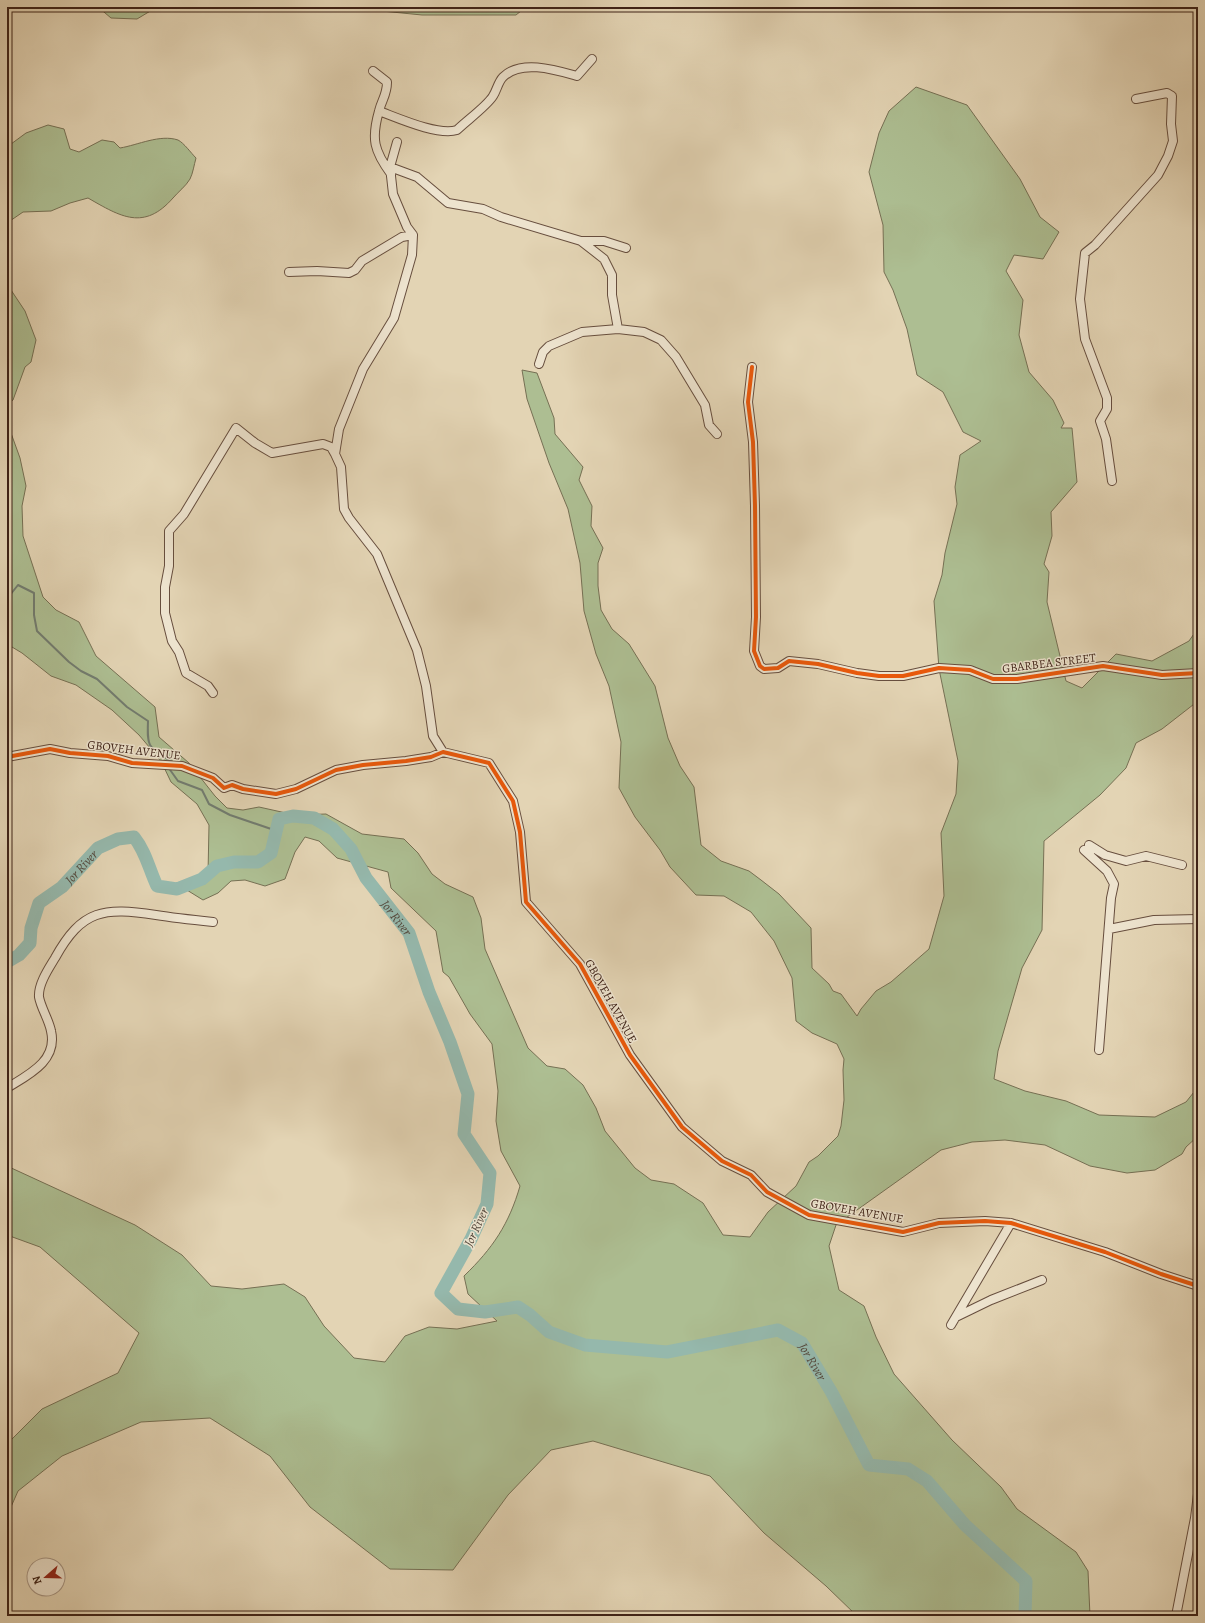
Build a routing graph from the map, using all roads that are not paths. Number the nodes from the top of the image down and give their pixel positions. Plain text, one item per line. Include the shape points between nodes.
1 (592, 59) dead end
2 (373, 71) dead end
3 (1136, 100) dead end
4 (379, 111) junction
5 (396, 142) dead end
6 (390, 167) junction
7 (392, 176) junction
8 (413, 235) junction
9 (581, 241) junction
10 (626, 248) dead end
11 (289, 272) dead end
12 (618, 329) junction
13 (540, 364) dead end
14 (752, 368) dead end
15 (717, 434) dead end
16 (336, 454) junction
17 (1112, 480) dead end
18 (1198, 673) edge
19 (213, 693) dead end
20 (443, 752) junction
21 (7, 757) edge
22 (1182, 865) dead end
23 (1198, 919) edge
24 (213, 922) dead end
25 (1108, 929) junction
26 (1099, 1050) dead end
27 (7, 1088) edge
28 (1011, 1223) junction
29 (1042, 1280) dead end
30 (1198, 1286) edge
31 (1198, 1494) edge
32 (1176, 1616) edge

1 - 4 street via 577,76 528,67 514,71 503,77 493,97 457,130 450,132
2 - 4 street via 387,82 387,93
3 - 17 street via 1167,93 1172,96 1173,141 1158,175 1085,253 1080,299 1085,339 1107,398 1107,409 1100,421 1106,439
4 - 7 street via 374,141 380,159
5 - 6 street
6 - 7 street
6 - 9 street via 417,177 448,203 483,209 501,217
7 - 8 street via 393,194
8 - 11 street via 402,237 362,261 349,273
8 - 16 street via 412,255 394,318 363,369 339,428
9 - 10 street via 604,241
9 - 12 street via 604,259 612,275 612,295
12 - 13 street via 582,332 566,338 543,352
12 - 15 street via 644,332 661,340 676,358 705,405 709,425
14 - 18 street, GBARBEA STREET via 748,402 753,442 756,617 754,642 757,658 764,669 778,668 789,661 818,664 857,673 903,676 939,668 970,670 993,679 1017,679 1103,666 1162,675
16 - 19 street via 323,444 272,453 236,428 184,514 169,531 165,613 172,641 179,652 186,673 208,686
16 - 20 street via 341,467 344,509 377,554 412,636 426,686 433,736
20 - 21 street, GBOVEH AVENUE via 431,757 336,770 296,789 276,794 232,785 224,788 213,778 182,766 132,762 108,756 50,749
20 - 28 street, GBOVEH AVENUE via 489,762 513,801 520,832 526,902 580,964 630,1056 682,1126 722,1161 751,1175 766,1192 809,1215 903,1232 938,1223
22 - 25 street via 1146,856 1126,862 1089,845 1087,852 1106,871 1114,884
23 - 25 street via 1154,920
24 - 27 street via 112,911 89,918 76,927 65,940 42,983 39,996 52,1032 49,1056 35,1070
25 - 26 street
28 - 29 street via 953,1321 991,1300
28 - 30 street, GBOVEH AVENUE via 1105,1252
31 - 32 street

